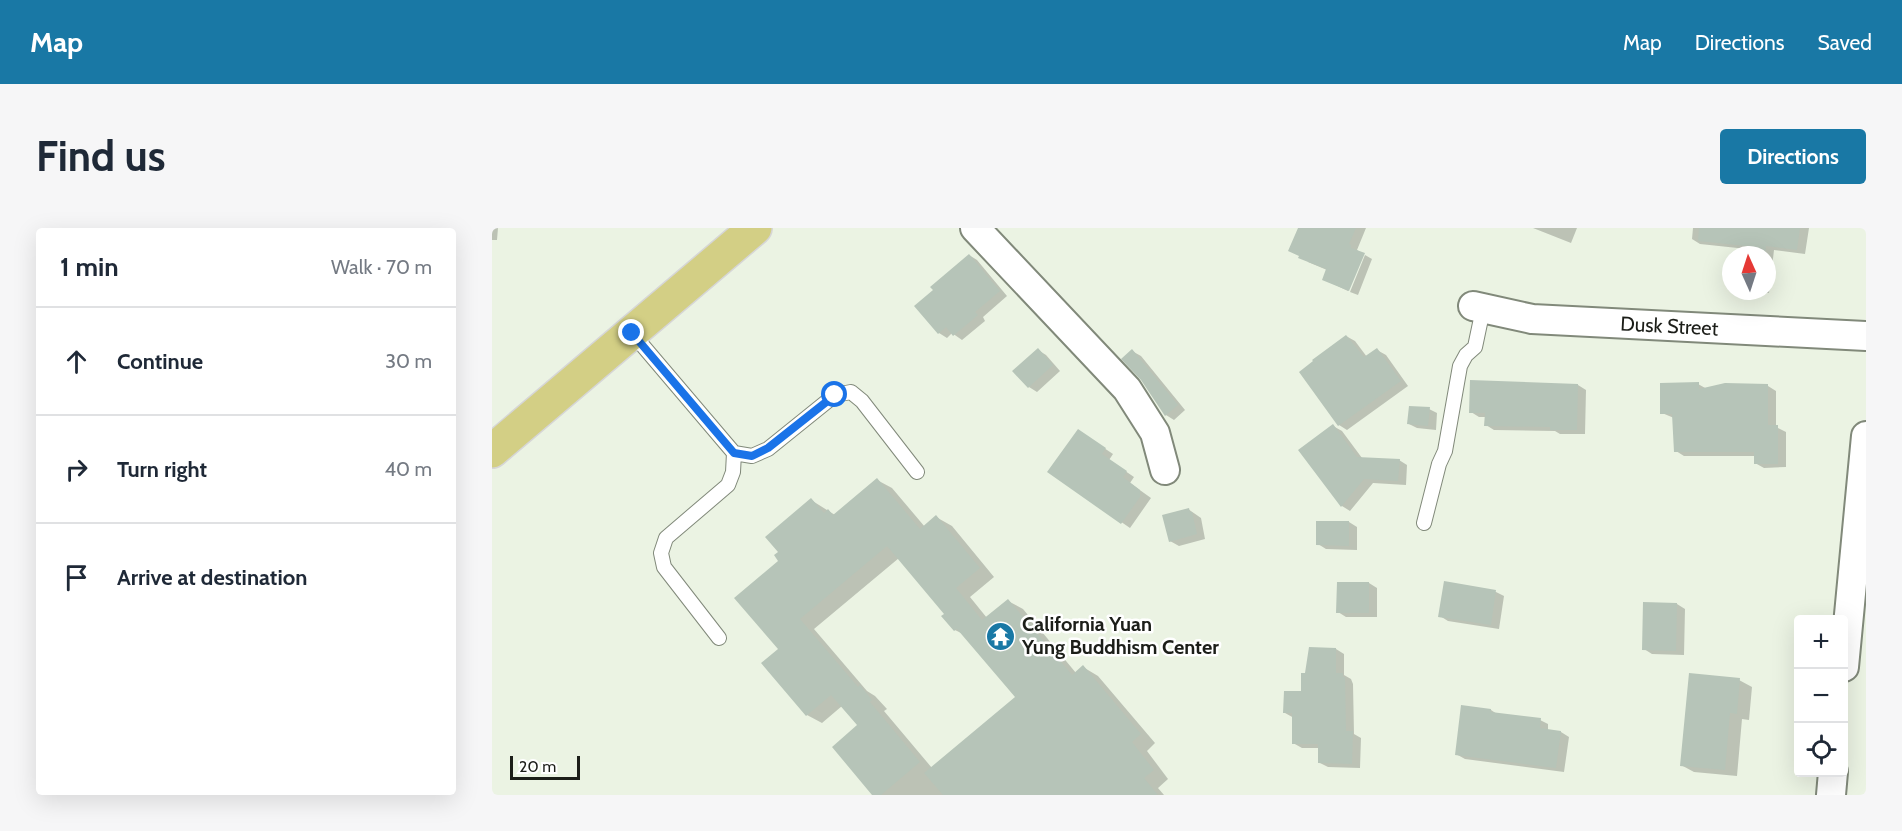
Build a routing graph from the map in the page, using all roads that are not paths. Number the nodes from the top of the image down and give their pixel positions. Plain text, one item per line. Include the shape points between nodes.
1 (755, 228) edge
2 (975, 228) edge
3 (1478, 308) joint
4 (632, 333) junction
5 (1866, 336) edge
6 (1866, 436) edge
7 (492, 452) edge
8 (734, 453) junction
9 (1165, 470) dead end
10 (917, 472) dead end
11 (1424, 523) dead end
12 (1848, 625) edge
13 (719, 638) dead end
14 (1833, 777) edge
15 (1831, 795) edge

1 - 4 main road
2 - 9 street via 1127,389 1155,433
3 - 5 street, Dusk Street via 1532,319
3 - 11 lane via 1475,347 1460,366 1445,451
4 - 7 main road
4 - 8 lane
6 - 12 street
8 - 10 lane via 752,456 768,448 835,395 851,392
8 - 13 lane via 728,485 666,538 661,553 664,567
14 - 15 street

